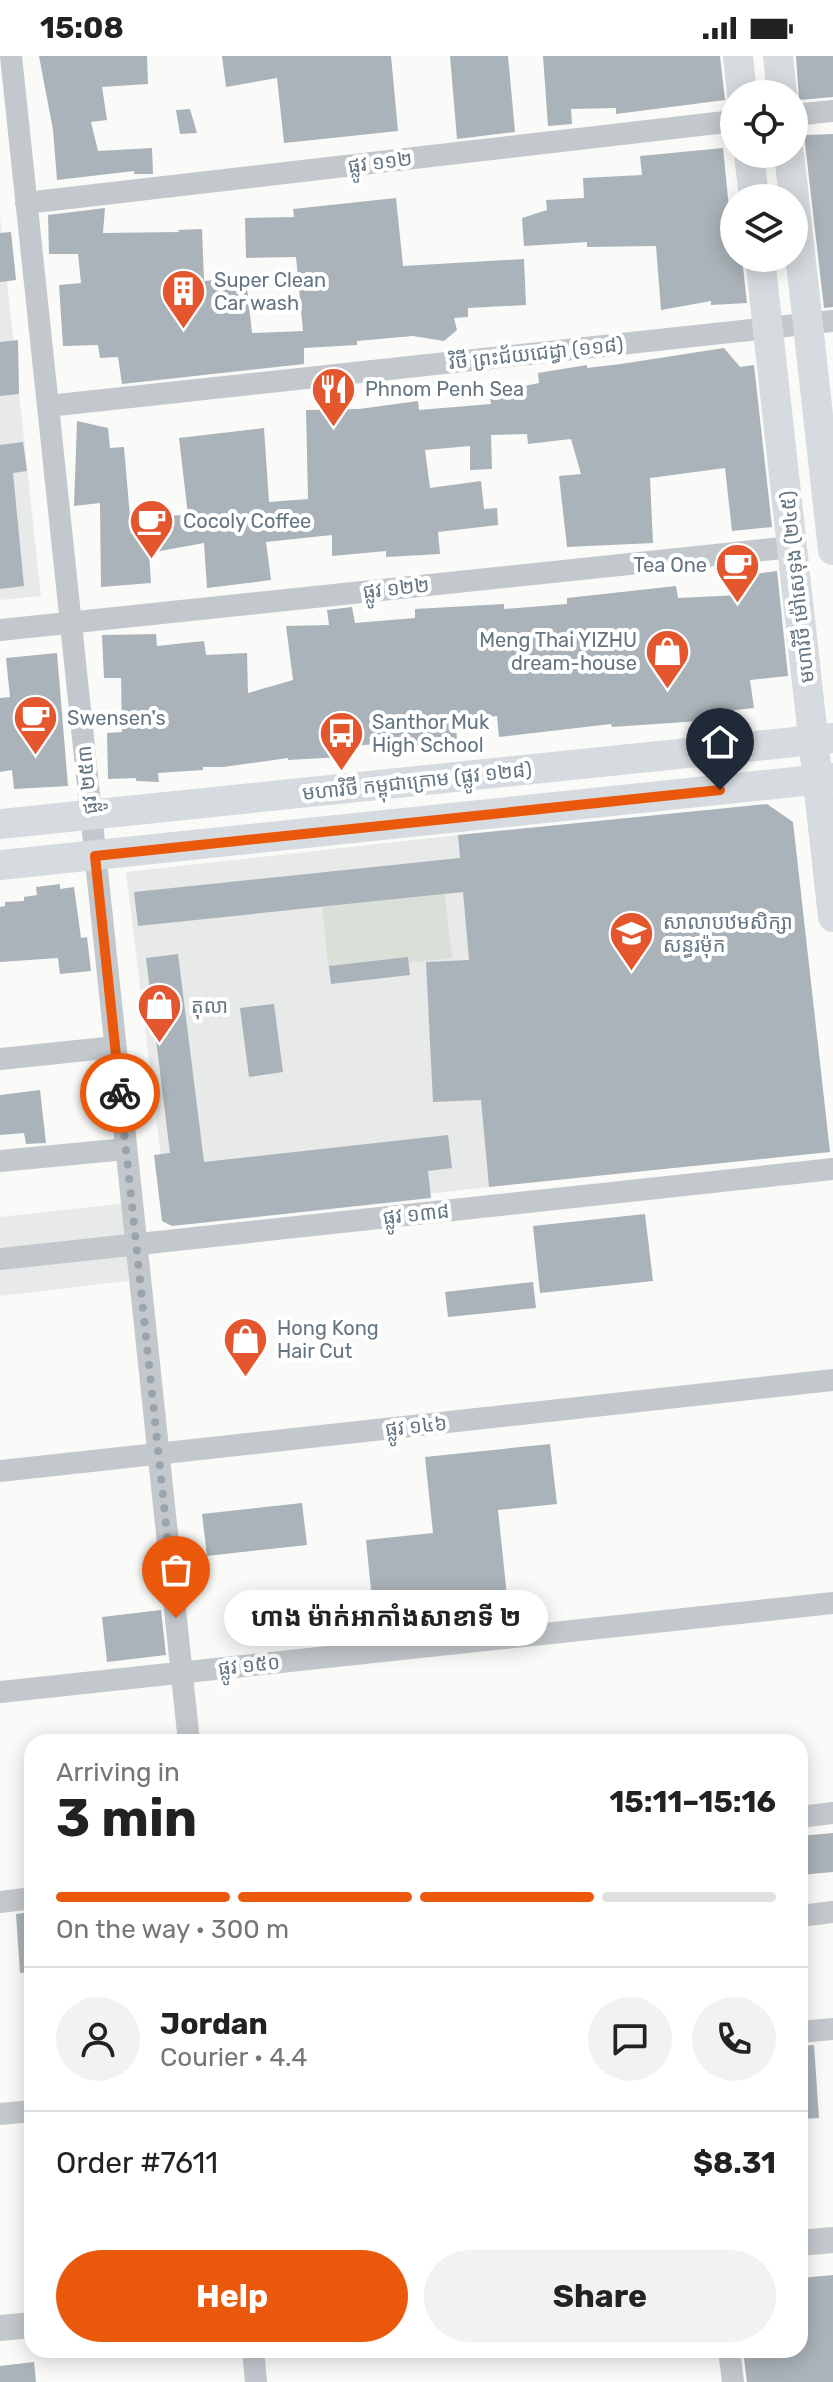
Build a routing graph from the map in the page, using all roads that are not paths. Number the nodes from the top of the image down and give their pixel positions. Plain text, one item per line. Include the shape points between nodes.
1 (11, 56) edge
2 (738, 56) edge
3 (778, 56) edge
4 (741, 80) edge
5 (781, 80) edge
6 (833, 111) edge
7 (808, 114) edge
8 (720, 123) edge
9 (26, 203) junction
10 (808, 265) edge
11 (762, 272) edge
12 (820, 323) edge
13 (768, 328) junction
14 (48, 406) junction
15 (792, 547) junction
16 (833, 547) edge
17 (70, 622) junction
18 (0, 630) edge
19 (823, 739) edge
20 (826, 779) edge
21 (91, 814) junction
22 (0, 824) edge
23 (95, 856) junction
24 (0, 865) edge
25 (833, 917) edge
26 (115, 1047) junction
27 (0, 1059) edge
28 (126, 1149) junction
29 (0, 1161) edge
30 (833, 1169) edge
31 (136, 1244) junction
32 (0, 1259) edge
33 (833, 1380) edge
34 (158, 1454) junction
35 (0, 1471) edge
36 (833, 1603) edge
37 (181, 1672) junction
38 (0, 1692) edge
39 (188, 1734) edge
40 (833, 1813) edge
41 (808, 1816) edge
42 (24, 1899) edge
43 (0, 1902) edge
44 (833, 1912) edge
45 (808, 1915) edge
46 (833, 2029) edge
47 (808, 2031) edge
48 (24, 2112) edge
49 (0, 2114) edge
50 (833, 2240) edge
51 (808, 2242) edge
52 (24, 2326) edge
53 (0, 2328) edge
54 (254, 2358) edge
55 (730, 2358) edge
56 (256, 2382) edge
57 (733, 2382) edge

1 - 9 street, ផ្លូវ ២៥៣
2 - 4 main road
3 - 5 main road
6 - 7 street
8 - 9 street, ផ្លូវ ១១២
9 - 14 street, ផ្លូវ ២៥៣
10 - 12 main road, មហាវិថី ម៉ៅសេទុង (២៤៥)
11 - 13 main road, មហាវិថី ម៉ៅសេទុង (២៤៥)
12 - 13 street, វិថី ព្រះជ័យជេដ្ធា (១១៨)
12 - 16 main road, មហាវិថី ម៉ៅសេទុង (២៤៥)
13 - 14 street, វិថី ព្រះជ័យជេដ្ធា (១១៨)
13 - 15 main road, មហាវិថី ម៉ៅសេទុង (២៤៥)
14 - 17 street, ផ្លូវ ២៥៣
15 - 17 street, ផ្លូវ ១២២
15 - 19 main road, មហាវិថី ម៉ៅសេទុង (២៤៥)
17 - 18 street, ផ្លូវ ១២២
17 - 21 street, ផ្លូវ ២៥៣
19 - 20 main road, មហាវិថី ម៉ៅសេទុង (២៤៥)
19 - 21 main road, មហាវិថី កម្ពុជាក្រោម (ផ្លូវ ១២៨)
20 - 23 main road, មហាវិថី កម្ពុជាក្រោម (ផ្លូវ ១២៨)
20 - 25 main road, មហាវិថី ម៉ៅសេទុង (២៤៥)
21 - 22 main road, មហាវិថី កម្ពុជាក្រោម (ផ្លូវ ១២៨)
21 - 23 street, ផ្លូវ ២៥៣
23 - 24 main road, មហាវិថី កម្ពុជាក្រោម (ផ្លូវ ១២៨)
23 - 26 street, ផ្លូវ ២៥៣
26 - 27 street
26 - 28 street, ផ្លូវ ២៥៣
28 - 29 street
28 - 31 street, ផ្លូវ ២៥៣
30 - 31 street, ផ្លូវ ១៣៨
31 - 32 street, ផ្លូវ ១៣៨
31 - 34 street, ផ្លូវ ២៥៣
33 - 34 street, ផ្លូវ ១៤៦
34 - 35 street, ផ្លូវ ១៤៦
34 - 37 street, ផ្លូវ ២៥៣
36 - 37 street, ផ្លូវ ១៥០
37 - 38 street, ផ្លូវ ១៥០
37 - 39 street, ផ្លូវ ២៥៣
40 - 41 street
42 - 43 street
44 - 45 street
46 - 47 street
48 - 49 street
50 - 51 street
52 - 53 street
54 - 56 street
55 - 57 street

